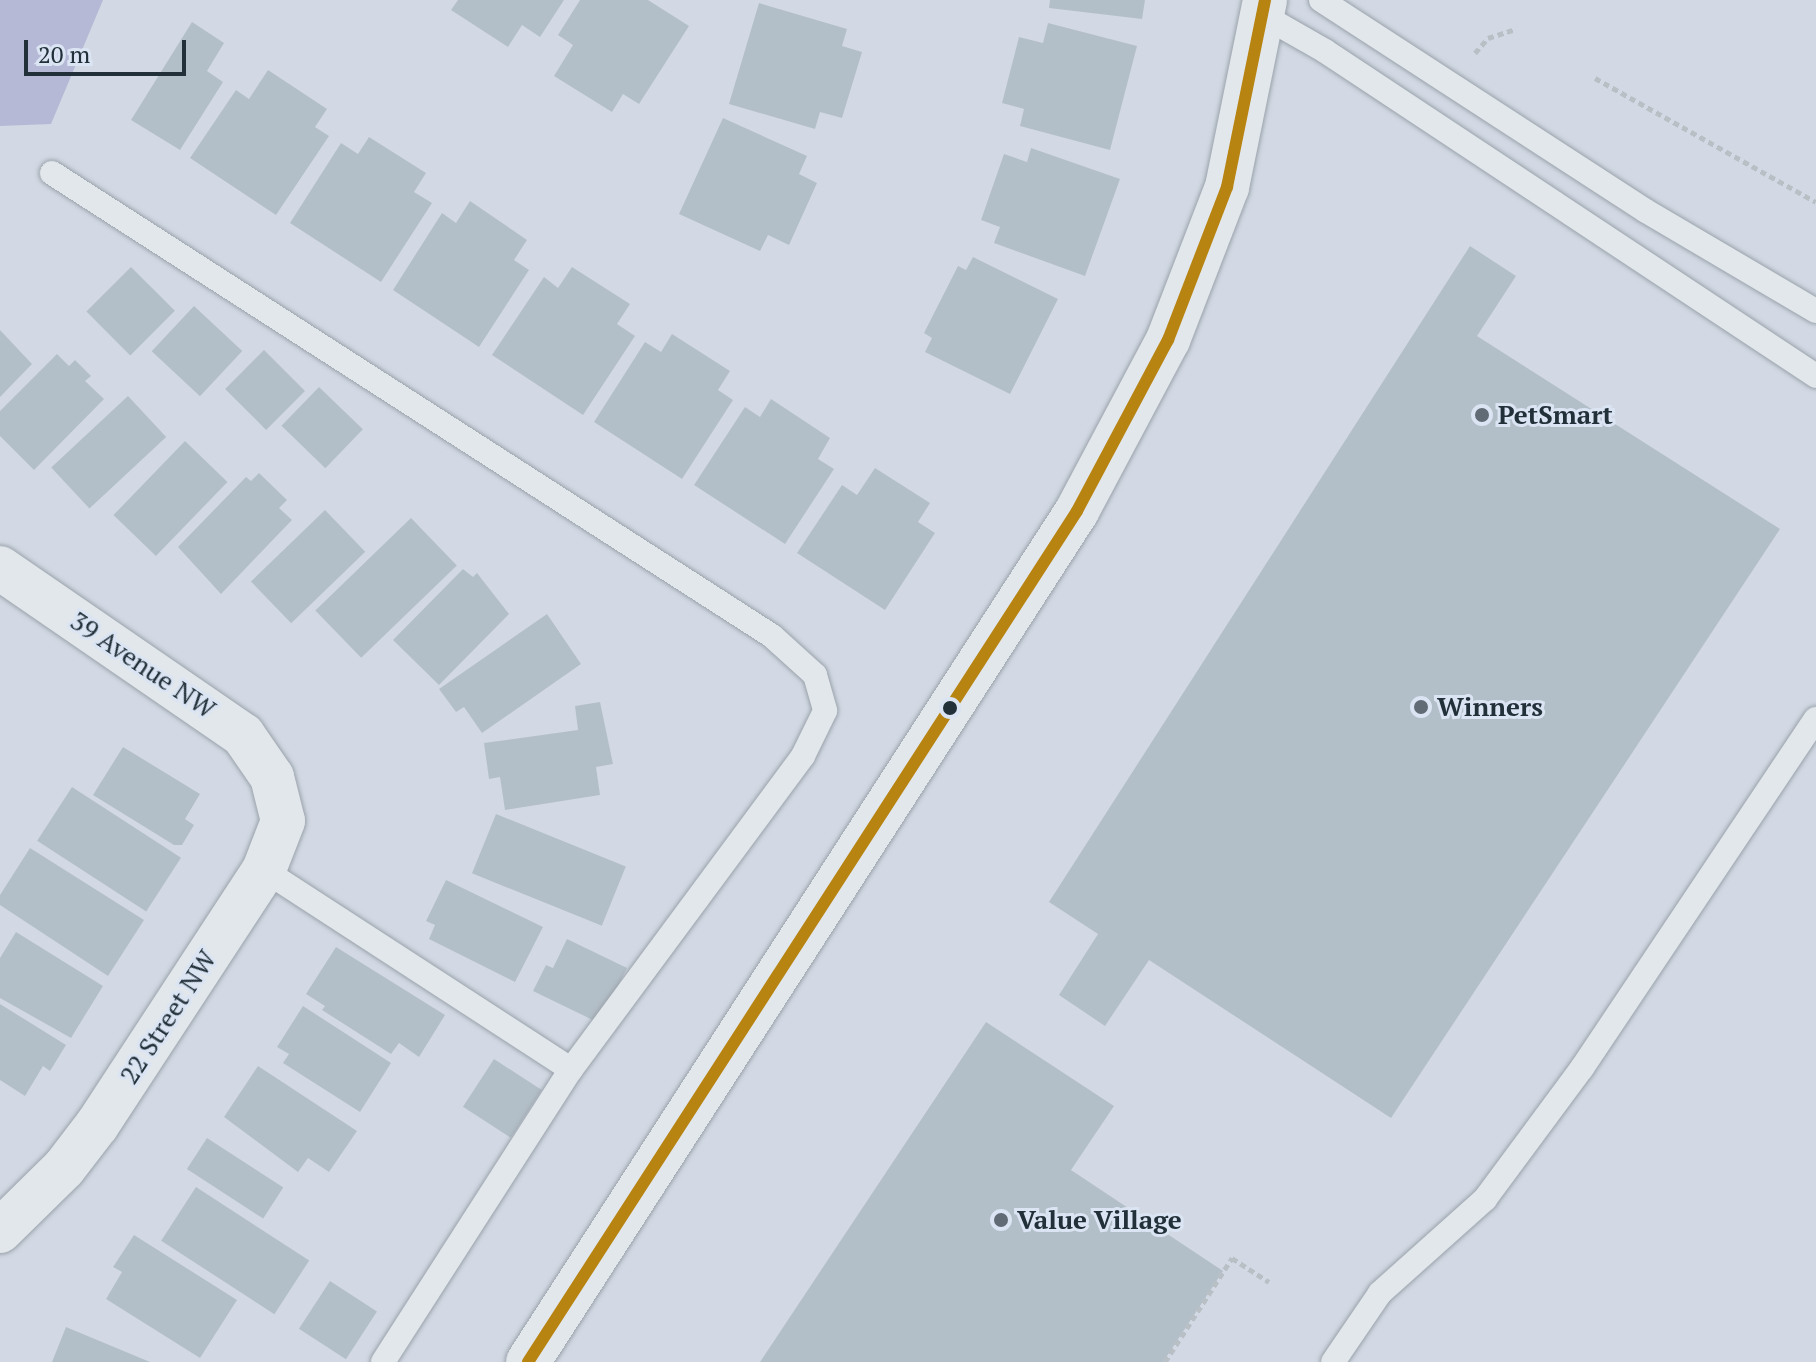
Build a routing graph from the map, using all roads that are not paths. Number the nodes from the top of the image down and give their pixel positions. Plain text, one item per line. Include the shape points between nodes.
1 (1321, 0) edge
2 (1263, 8) edge
3 (52, 173) dead end
4 (1816, 311) edge
5 (1816, 376) edge
6 (5, 582) edge
7 (1816, 719) edge
8 (272, 777) joint
9 (264, 870) junction
10 (571, 1069) junction
11 (0, 1231) edge
12 (383, 1362) edge
13 (528, 1362) edge
14 (1333, 1362) edge

1 - 4 lane via 1646,211
2 - 5 lane
2 - 13 street via 1227,187 1168,340 1077,511
3 - 10 lane via 760,628 815,675 825,711 803,756
6 - 8 street, 39 Avenue NW via 243,735
7 - 14 lane via 1582,1068 1485,1199 1380,1293
8 - 9 street, 22 Street NW via 283,821
9 - 10 lane
9 - 11 street, 22 Street NW via 97,1125 64,1168
10 - 12 lane

